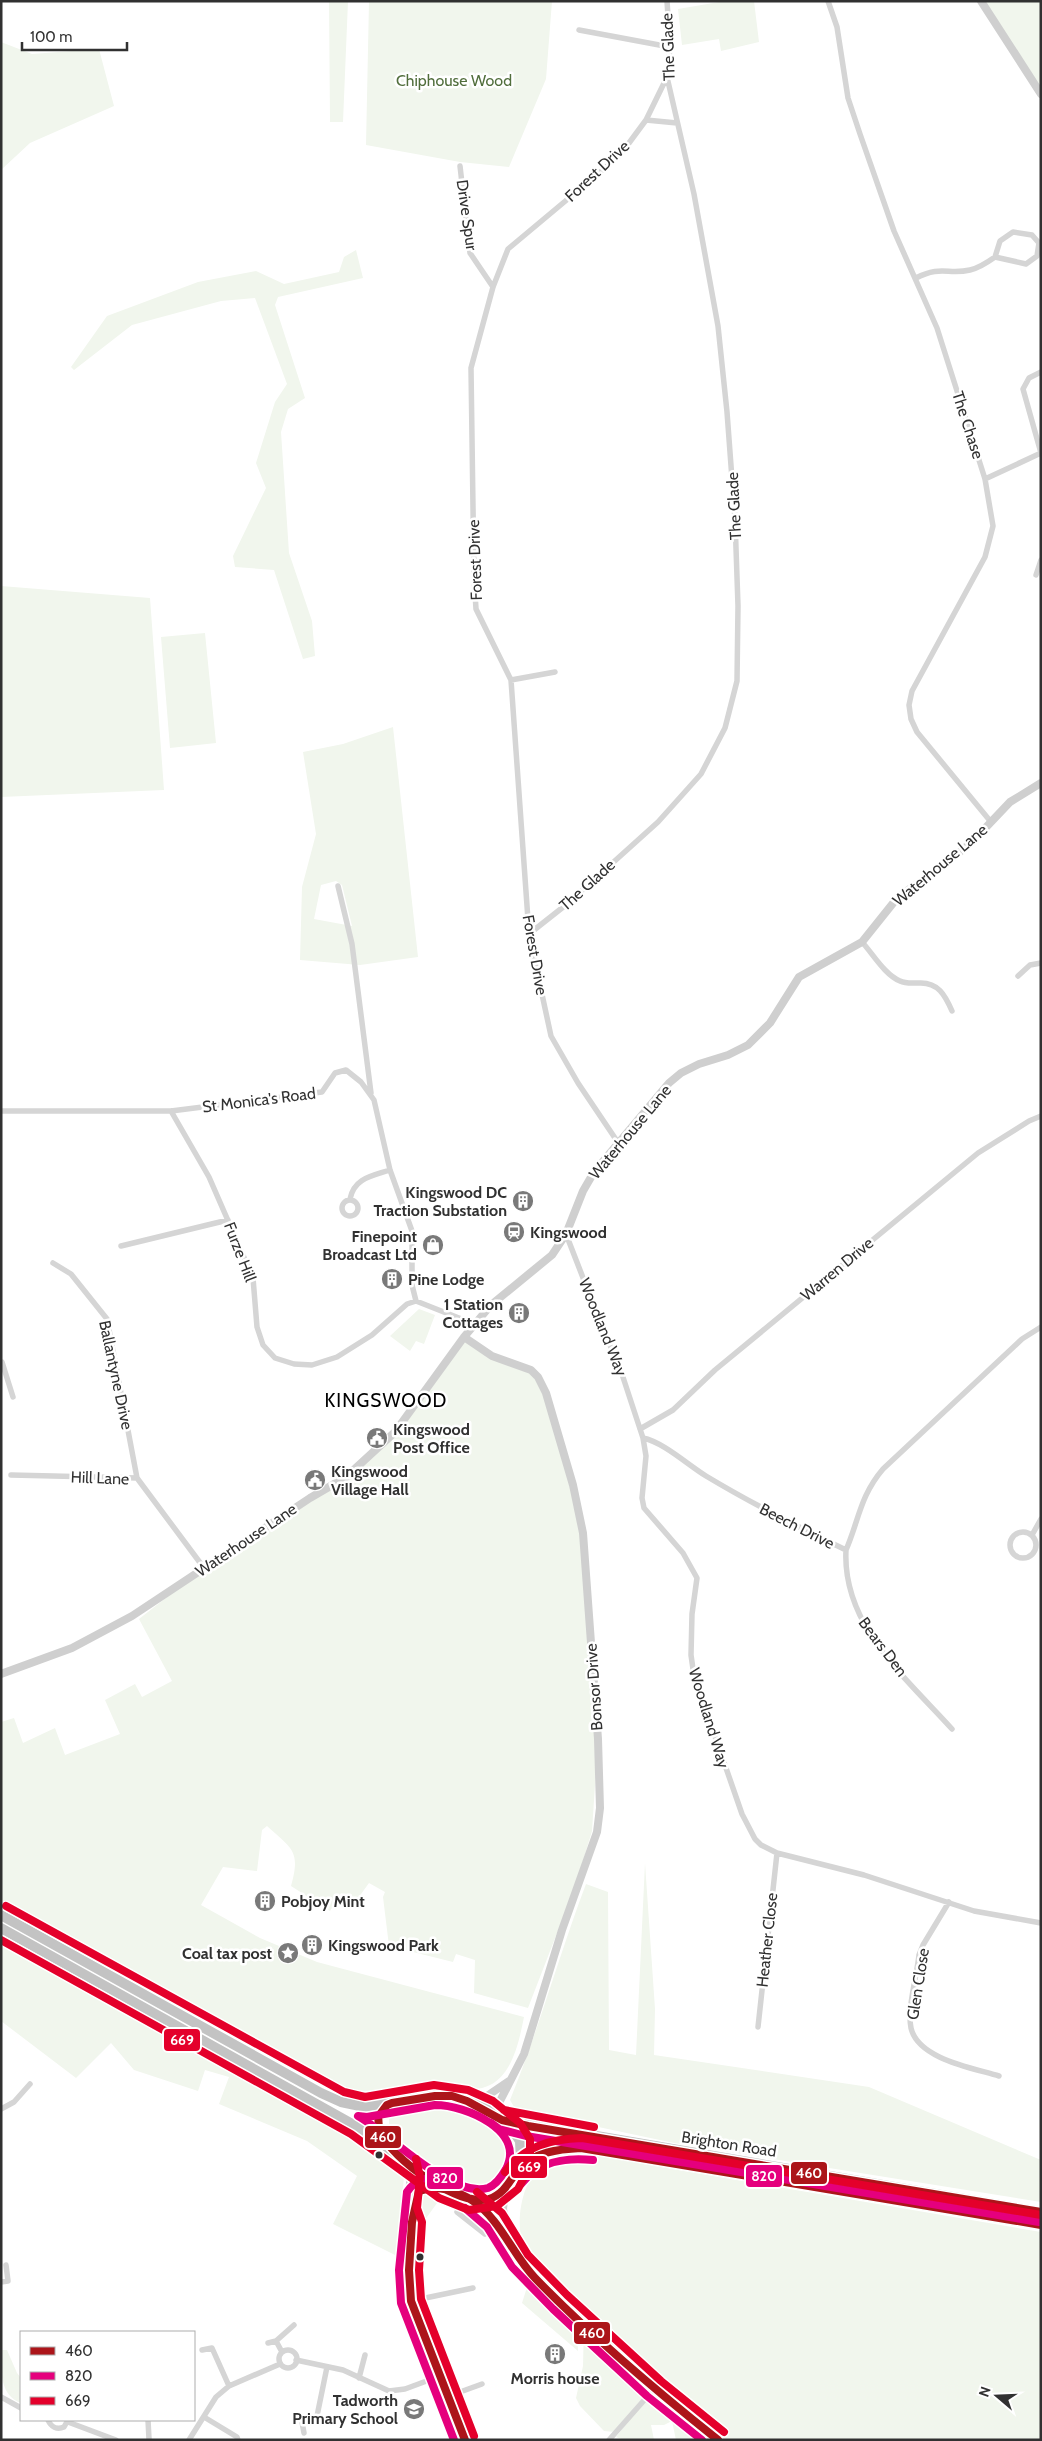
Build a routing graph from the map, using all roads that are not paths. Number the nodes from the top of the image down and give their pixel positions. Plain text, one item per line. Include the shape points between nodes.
1 (666, 1) edge
2 (828, 1) edge
3 (981, 1) edge
4 (579, 30) dead end
5 (670, 47) junction
6 (667, 77) junction
7 (1041, 94) edge
8 (646, 120) junction
9 (677, 123) junction
10 (460, 166) dead end
11 (995, 257) junction
12 (916, 278) junction
13 (493, 287) junction
14 (1041, 372) edge
15 (1041, 453) edge
16 (985, 479) junction
17 (1041, 560) edge
18 (1036, 575) dead end
19 (555, 672) dead end
20 (511, 680) junction
21 (1041, 783) edge
22 (991, 822) junction
23 (338, 886) dead end
24 (529, 934) junction
25 (862, 942) junction
26 (1041, 963) edge
27 (1018, 976) dead end
28 (952, 1011) dead end
29 (371, 1093) junction
30 (1, 1111) edge
31 (171, 1111) junction
32 (1041, 1116) edge
33 (619, 1144) junction
34 (390, 1170) junction
35 (350, 1199) dead end
36 (228, 1220) junction
37 (566, 1234) junction
38 (121, 1246) dead end
39 (53, 1263) dead end
40 (416, 1301) junction
41 (473, 1326) junction
42 (1041, 1327) edge
43 (464, 1336) junction
44 (2, 1362) edge
45 (4, 1382) edge
46 (13, 1397) dead end
47 (640, 1429) junction
48 (643, 1438) junction
49 (12, 1475) dead end
50 (137, 1478) junction
51 (1041, 1519) edge
52 (1032, 1535) junction
53 (846, 1550) junction
54 (204, 1568) junction
55 (1, 1674) edge
56 (952, 1729) dead end
57 (777, 1853) junction
58 (950, 1902) junction
59 (1, 1914) edge
60 (1041, 1923) edge
61 (1, 1928) edge
62 (758, 2027) dead end
63 (515, 2076) junction
64 (999, 2076) dead end
65 (30, 2084) dead end
66 (452, 2096) junction
67 (389, 2104) junction
68 (1, 2109) edge
69 (500, 2118) junction
70 (395, 2154) junction
71 (406, 2161) junction
72 (519, 2168) junction
73 (443, 2189) junction
74 (505, 2189) junction
75 (471, 2200) junction
76 (457, 2212) dead end
77 (1041, 2212) edge
78 (412, 2222) junction
79 (1041, 2225) edge
80 (500, 2228) junction
81 (511, 2246) junction
82 (6, 2265) dead end
83 (1, 2282) edge
84 (473, 2288) dead end
85 (411, 2301) junction
86 (294, 2325) dead end
87 (276, 2341) junction
88 (268, 2342) dead end
89 (202, 2350) dead end
90 (282, 2352) junction
91 (365, 2355) dead end
92 (296, 2360) junction
93 (280, 2364) junction
94 (327, 2367) junction
95 (440, 2376) junction
96 (359, 2378) junction
97 (482, 2384) dead end
98 (229, 2386) junction
99 (654, 2389) junction
100 (449, 2396) junction
101 (1, 2397) edge
102 (20, 2407) edge
103 (317, 2416) junction
104 (204, 2417) junction
105 (49, 2421) edge
106 (68, 2421) edge
107 (148, 2421) edge
108 (329, 2423) dead end
109 (304, 2433) dead end
110 (114, 2439) edge
111 (149, 2439) edge
112 (189, 2440) edge
113 (238, 2440) edge
114 (466, 2440) edge
115 (609, 2440) edge
116 (718, 2440) edge

1 - 5 street, The Glade
2 - 12 street, The Chase via 837,27 848,98 894,231
3 - 7 main road
4 - 5 street
5 - 6 street, The Glade
6 - 8 street, Forest Drive
6 - 9 street, The Glade
8 - 9 street
8 - 13 street, Forest Drive via 618,157 508,249
9 - 24 street, The Glade via 694,194 718,334 735,518 738,681 725,728 701,774 658,822
10 - 13 street, Drive Spur via 470,253
11 - 11 street via 1026,264 1037,256 1039,243 1032,235 1013,232 1000,242
11 - 12 street via 969,270 941,270
12 - 16 street, The Chase via 937,328
13 - 20 street, Forest Drive via 471,368 474,577 476,609
14 - 15 street via 1030,378 1024,389
15 - 16 street
16 - 22 street, The Chase via 993,515 989,548 917,679 909,705 917,732
17 - 18 street
19 - 20 street
20 - 24 street, Forest Drive
21 - 22 main road, Waterhouse Lane via 1015,798
22 - 25 main road, Waterhouse Lane via 943,866 898,896
23 - 29 street via 352,944
24 - 33 street, Forest Drive via 551,1036
25 - 28 street via 895,979 939,988
25 - 33 main road, Waterhouse Lane via 799,977 770,1023 748,1045 681,1073
26 - 27 street via 1030,965
29 - 31 street, St Monica's Road via 346,1070 335,1073 322,1092
29 - 34 street
30 - 31 street, St Monica's Road
31 - 36 street, Furze Hill via 210,1177
32 - 47 street, Warren Drive via 978,1153 715,1370 673,1410
33 - 37 main road, Waterhouse Lane via 594,1172
34 - 35 street via 361,1180
34 - 40 street via 412,1231 412,1285
36 - 38 street
36 - 40 street, Furze Hill via 253,1278 257,1327 263,1345 276,1358 312,1365 338,1357 372,1335 407,1304
37 - 41 main road, Waterhouse Lane via 540,1267 514,1284
37 - 47 street, Woodland Way via 618,1362
39 - 50 street, Ballantyne Drive via 71,1274 107,1319
40 - 41 street
41 - 43 main road, Waterhouse Lane
42 - 53 street, Beech Drive via 1022,1340 883,1469 858,1511
43 - 54 main road, Waterhouse Lane via 395,1432 346,1477
43 - 63 main road, Bonsor Drive via 492,1356 531,1370 544,1387 580,1518 588,1583 598,1739 600,1808 597,1832
44 - 45 street
45 - 46 street
47 - 48 street, Woodland Way
48 - 53 street, Beech Drive via 778,1518
48 - 57 street, Woodland Way via 646,1456 644,1508 683,1553 697,1578 691,1655 700,1696 749,1830 760,1845
49 - 50 street, Hill Lane
50 - 54 street, Hill Lane
51 - 52 street
52 - 52 street via 1036,1543 1034,1552 1027,1558 1018,1558 1011,1552 1009,1543 1014,1535 1023,1532
53 - 56 street, Bears Den via 846,1579 863,1622 887,1657
54 - 55 main road, Waterhouse Lane via 132,1616 72,1648
57 - 58 street, Woodland Way via 864,1875
57 - 62 street, Heather Close
58 - 60 street, Woodland Way via 999,1917
58 - 64 street, Glen Close via 919,1955 911,2028 924,2050
59 - 67 highway via 321,2093 341,2102 365,2107
61 - 70 highway via 356,2126
63 - 66 main road, Bonsor Drive via 487,2096
63 - 69 main road, Bonsor Drive via 500,2101
65 - 68 street via 14,2102
66 - 67 highway via 434,2095
66 - 69 highway via 476,2104
67 - 70 highway via 382,2111 378,2124
69 - 72 highway via 520,2141 522,2155
69 - 77 highway, Brighton Road
70 - 71 highway
71 - 73 highway
71 - 78 main road via 410,2177 407,2208
72 - 74 highway
72 - 79 highway, Brighton Road via 549,2152 581,2148
73 - 75 highway
73 - 78 main road via 419,2191
74 - 75 highway via 494,2197
74 - 81 main road via 504,2224
75 - 80 main road
76 - 80 street via 485,2234
78 - 85 main road
80 - 81 main road
81 - 99 main road via 531,2274
82 - 83 street via 8,2281
84 - 85 street
85 - 95 main road
86 - 87 street
87 - 88 street
87 - 90 street
89 - 98 street via 212,2348
90 - 92 street via 291,2351
90 - 93 street
91 - 96 street
92 - 93 street via 288,2368
92 - 94 street
93 - 98 street
94 - 96 street
94 - 103 street
95 - 96 street via 405,2389 388,2391
95 - 100 main road
97 - 100 street
98 - 104 street via 216,2397
99 - 115 street
99 - 116 main road
100 - 114 main road
101 - 102 street
103 - 108 street
103 - 109 street via 302,2422
104 - 112 street
104 - 113 street
105 - 106 street via 58,2428 64,2427
106 - 110 street
107 - 111 street

